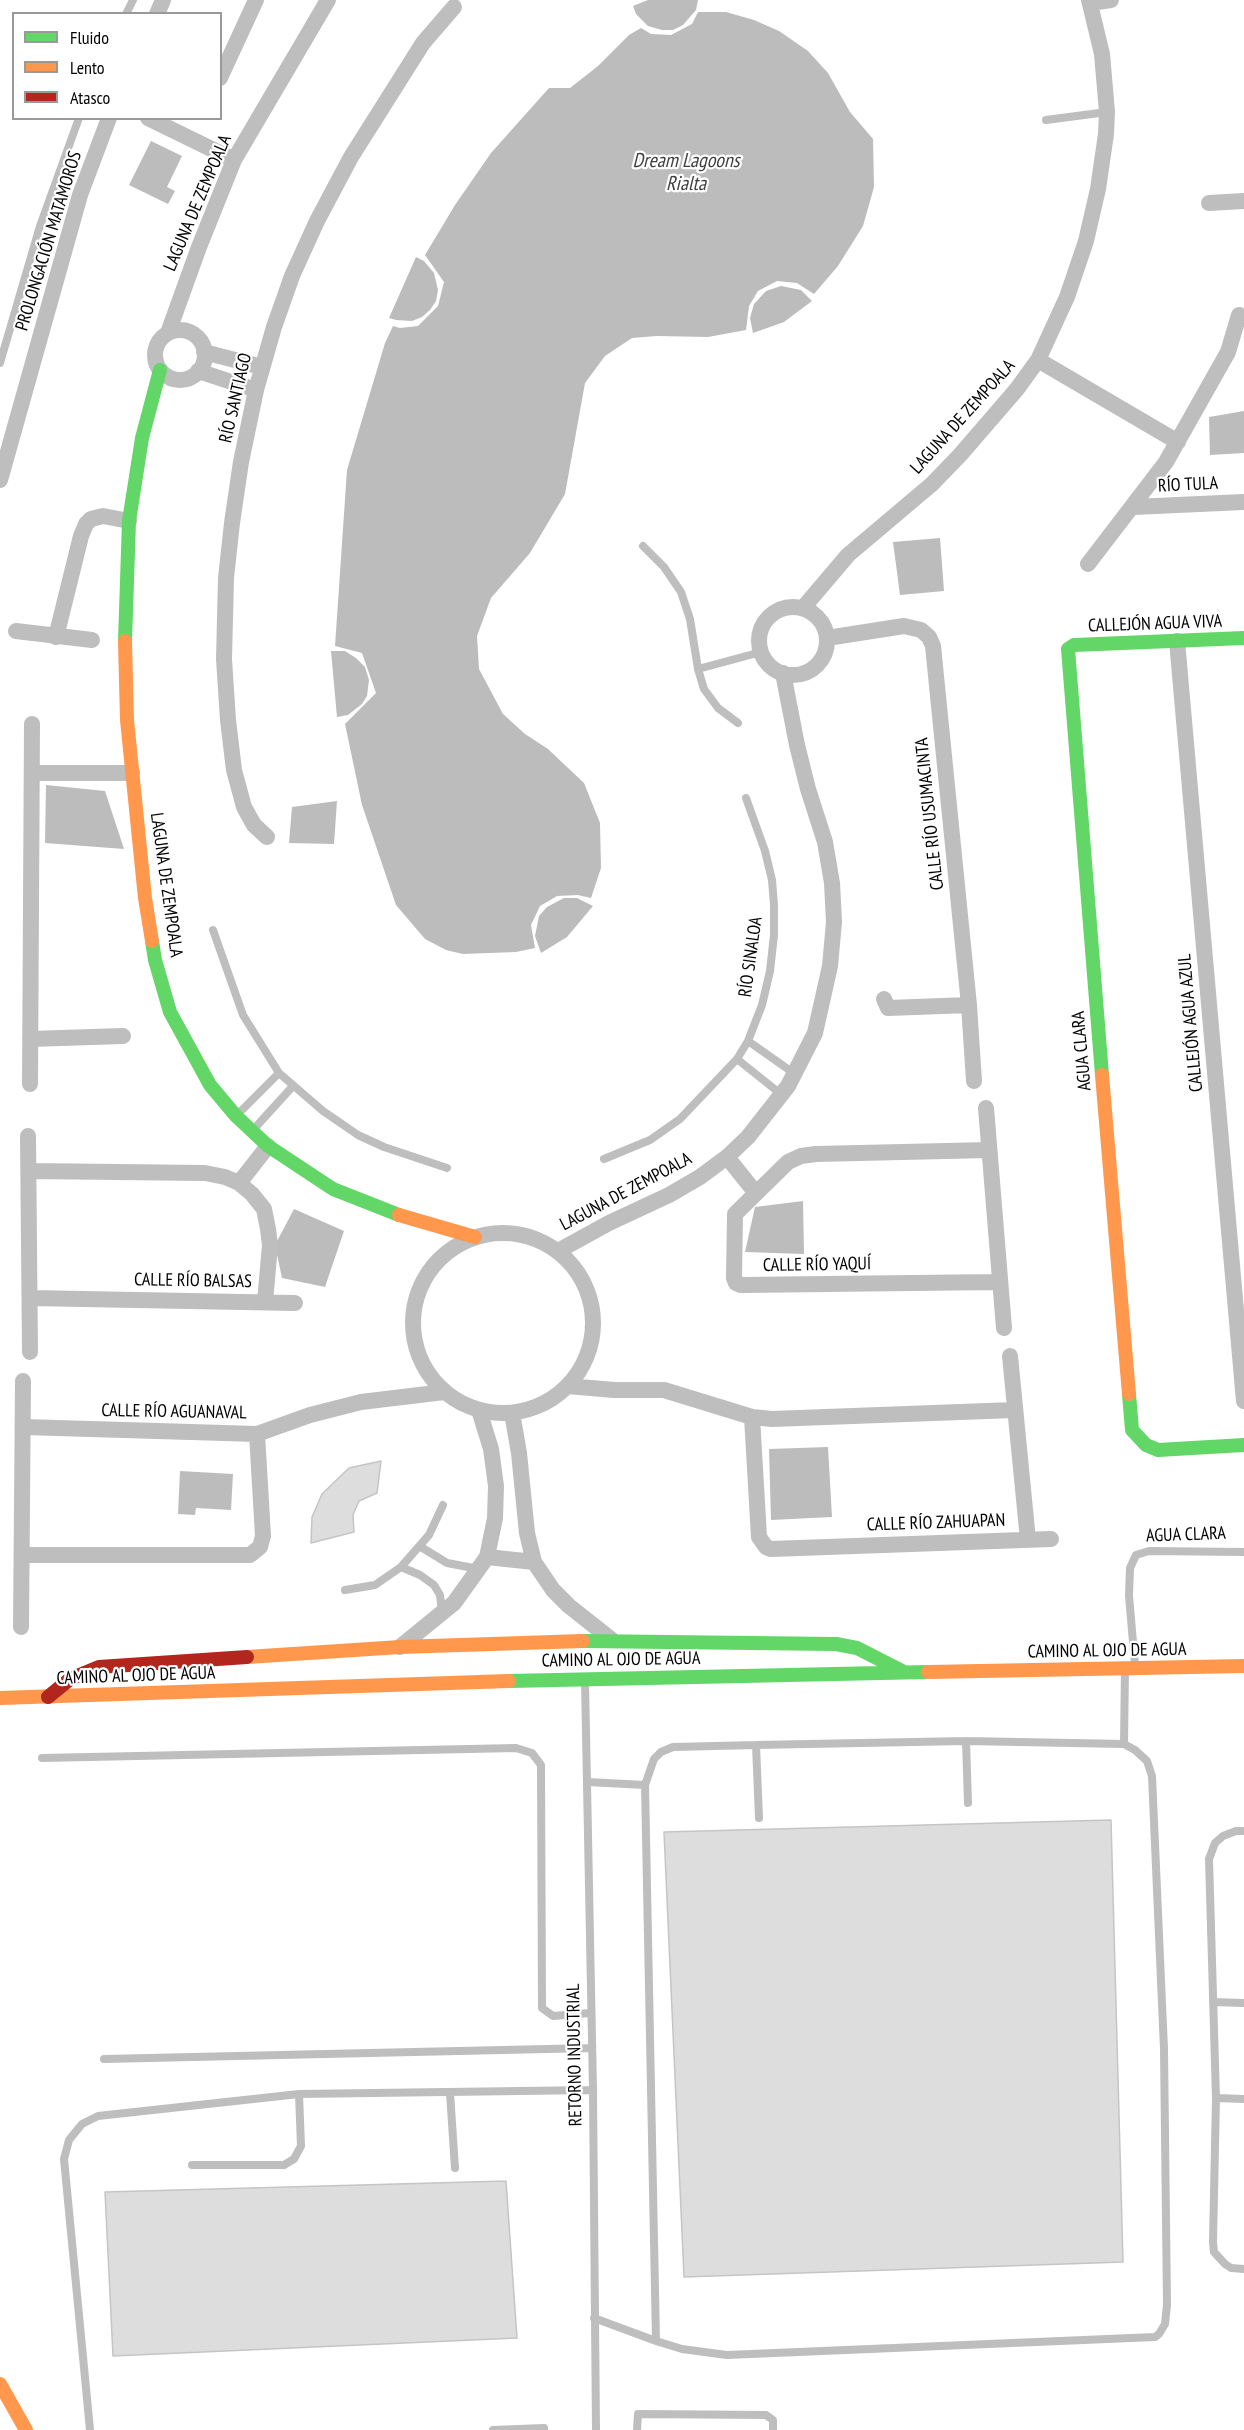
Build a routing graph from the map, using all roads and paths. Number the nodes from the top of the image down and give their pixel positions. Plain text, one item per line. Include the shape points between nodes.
1 (256, 0) edge
2 (328, 0) edge
3 (1111, 0) edge
4 (1089, 1) edge
5 (454, 7) dead end
6 (222, 74) edge
7 (1107, 112) junction
8 (78, 120) edge
9 (108, 120) edge
10 (152, 120) edge
11 (1046, 120) dead end
12 (234, 160) junction
13 (1244, 201) edge
14 (1209, 203) dead end
15 (1239, 315) dead end
16 (168, 333) junction
17 (204, 352) junction
18 (1236, 352) edge
19 (1038, 360) junction
20 (0, 363) edge
21 (262, 367) junction
22 (160, 370) junction
23 (198, 371) junction
24 (256, 390) junction
25 (1178, 442) junction
26 (0, 480) edge
27 (1244, 502) edge
28 (1133, 507) junction
29 (129, 521) junction
30 (643, 546) dead end
31 (1088, 564) dead end
32 (803, 608) junction
33 (16, 631) dead end
34 (56, 637) junction
35 (827, 638) junction
36 (1244, 638) edge
37 (92, 640) dead end
38 (1177, 642) junction
39 (1068, 649) joint
40 (761, 652) junction
41 (698, 669) junction
42 (783, 673) junction
43 (738, 723) dead end
44 (32, 724) dead end
45 (32, 773) junction
46 (132, 774) junction
47 (746, 798) dead end
48 (267, 837) dead end
49 (213, 930) dead end
50 (884, 999) dead end
51 (969, 1005) junction
52 (123, 1036) dead end
53 (30, 1039) junction
54 (748, 1041) junction
55 (736, 1059) junction
56 (279, 1073) junction
57 (795, 1075) junction
58 (974, 1081) dead end
59 (30, 1084) dead end
60 (293, 1086) junction
61 (782, 1095) junction
62 (986, 1108) dead end
63 (236, 1116) junction
64 (252, 1131) junction
65 (28, 1136) dead end
66 (268, 1146) junction
67 (989, 1150) junction
68 (727, 1157) junction
69 (604, 1159) dead end
70 (447, 1168) dead end
71 (29, 1172) junction
72 (238, 1183) junction
73 (755, 1192) junction
74 (475, 1237) junction
75 (558, 1251) junction
76 (999, 1282) junction
77 (30, 1298) junction
78 (265, 1302) junction
79 (295, 1303) dead end
80 (1004, 1328) dead end
81 (30, 1352) dead end
82 (1010, 1356) dead end
83 (23, 1381) dead end
84 (568, 1386) junction
85 (444, 1392) junction
86 (1244, 1401) edge
87 (479, 1410) junction
88 (1014, 1410) junction
89 (512, 1413) junction
90 (752, 1417) junction
91 (24, 1427) junction
92 (257, 1434) junction
93 (1244, 1445) edge
94 (443, 1505) dead end
95 (1052, 1539) dead end
96 (1028, 1540) junction
97 (421, 1547) junction
98 (1244, 1552) edge
99 (22, 1555) junction
100 (534, 1562) junction
101 (483, 1563) junction
102 (401, 1567) junction
103 (345, 1590) dead end
104 (442, 1614) junction
105 (21, 1627) dead end
106 (612, 1640) junction
107 (400, 1647) junction
108 (1244, 1666) edge
109 (1130, 1669) junction
110 (904, 1672) junction
111 (585, 1678) junction
112 (48, 1697) junction
113 (0, 1698) edge
114 (966, 1741) junction
115 (1124, 1744) junction
116 (756, 1745) junction
117 (42, 1758) dead end
118 (587, 1782) junction
119 (645, 1785) junction
120 (968, 1803) dead end
121 (759, 1818) dead end
122 (1244, 1832) edge
123 (1213, 2002) junction
124 (1244, 2003) edge
125 (590, 2013) junction
126 (591, 2048) junction
127 (104, 2059) dead end
128 (593, 2090) junction
129 (450, 2093) junction
130 (299, 2094) junction
131 (1216, 2098) junction
132 (1244, 2099) edge
133 (192, 2165) dead end
134 (455, 2168) dead end
135 (1244, 2269) edge
136 (594, 2318) junction
137 (656, 2341) junction
138 (0, 2384) edge
139 (544, 2428) dead end
140 (26, 2430) edge
141 (90, 2430) edge
142 (493, 2430) edge
143 (596, 2430) edge
144 (637, 2430) edge
145 (773, 2430) edge

1 - 6 street
2 - 12 street, LAGUNA DE ZEMPOALA
3 - 4 street
4 - 7 street, LAGUNA DE ZEMPOALA via 1102,54
5 - 21 street, RÍO SANTIAGO via 423,43 346,166 292,276
7 - 11 lane
7 - 19 street, LAGUNA DE ZEMPOALA via 1098,189 1086,241 1067,297
8 - 20 lane via 40,226
9 - 26 street, PROLONGACIÓN MATAMOROS via 80,195
10 - 12 street
12 - 16 street, LAGUNA DE ZEMPOALA
13 - 14 street
15 - 18 street
16 - 17 street via 192,333
16 - 22 street via 161,338 155,354
17 - 21 street
17 - 23 street
18 - 25 street
19 - 25 street
19 - 32 street, LAGUNA DE ZEMPOALA via 960,455 848,555
21 - 24 street, RÍO SANTIAGO
22 - 23 street via 166,376 183,380
22 - 29 street, LAGUNA DE ZEMPOALA via 142,438
23 - 24 street
24 - 48 street, RÍO SANTIAGO via 232,523 224,659 234,770 244,807 254,825
25 - 28 street
27 - 28 street, RÍO TULA
28 - 31 street
29 - 34 street via 103,516 86,524
29 - 46 street, LAGUNA DE ZEMPOALA via 124,665
30 - 41 lane via 681,592
32 - 35 street via 820,619
32 - 40 street via 782,609 765,622 760,631
33 - 34 street
34 - 37 street
35 - 42 street via 823,656 810,670
35 - 51 street, CALLE RÍO USUMACINTA via 904,626 921,630 932,641
36 - 38 street, CALLEJÓN AGUA VIVA
38 - 39 street, CALLEJÓN AGUA VIVA via 1074,645
38 - 86 street, CALLEJÓN AGUA AZUL
39 - 93 street, AGUA CLARA via 1132,1431 1146,1445 1158,1450
40 - 41 lane
40 - 42 street via 773,669
41 - 43 lane via 710,699
42 - 57 street, LAGUNA DE ZEMPOALA via 805,778 825,842 834,922 830,966 815,1033
44 - 45 street
45 - 46 street
45 - 53 street
46 - 63 street, LAGUNA DE ZEMPOALA via 146,909 170,1012 210,1084
47 - 54 lane, RÍO SINALOA via 765,851 774,905 770,971
49 - 56 lane via 243,1015
50 - 51 street via 888,1008
51 - 58 street
52 - 53 street
53 - 59 street
54 - 55 lane, RÍO SINALOA
54 - 57 lane
55 - 61 lane
55 - 69 lane, RÍO SINALOA via 680,1119 650,1140
56 - 60 lane
56 - 63 lane
57 - 61 street, LAGUNA DE ZEMPOALA
60 - 64 lane
60 - 70 lane via 358,1135 384,1148
61 - 68 street, LAGUNA DE ZEMPOALA
62 - 67 street
63 - 64 street, LAGUNA DE ZEMPOALA
64 - 66 street, LAGUNA DE ZEMPOALA
65 - 71 street
66 - 72 street
66 - 74 street, LAGUNA DE ZEMPOALA via 333,1189 394,1214
67 - 73 street, CALLE RÍO YAQUÍ via 801,1156 788,1162
67 - 76 street
68 - 73 street
68 - 75 street, LAGUNA DE ZEMPOALA via 669,1195
71 - 72 street, CALLE RÍO BALSAS via 206,1173
71 - 77 street
72 - 78 street, CALLE RÍO BALSAS via 264,1209 270,1245
73 - 76 street, CALLE RÍO YAQUÍ via 735,1214 734,1278 738,1285
74 - 75 street via 503,1232 523,1235
74 - 85 street via 450,1250 431,1269 418,1293 413,1320 416,1346 427,1371
75 - 84 street via 579,1273 591,1300 593,1331 585,1360
76 - 80 street
77 - 78 street, CALLE RÍO BALSAS
77 - 81 street
78 - 79 street
82 - 88 street, CALLE RÍO ZAHUAPAN
83 - 91 street
84 - 89 street via 542,1404
84 - 90 street via 664,1390
85 - 87 street
85 - 92 street via 361,1402 310,1414
87 - 89 street
87 - 101 street via 491,1449 496,1486 495,1518
88 - 90 street
88 - 96 street, CALLE RÍO ZAHUAPAN
89 - 100 street
90 - 96 street, CALLE RÍO ZAHUAPAN via 759,1537 766,1547
91 - 92 street, CALLE RÍO AGUANAVAL
91 - 99 street
92 - 99 street, CALLE RÍO AGUANAVAL via 263,1536 260,1547 250,1555
94 - 97 lane
95 - 96 street
97 - 101 lane via 447,1563
97 - 102 lane
98 - 109 lane, AGUA CLARA via 1149,1551 1136,1555 1130,1568
99 - 105 street
100 - 101 street
100 - 106 street via 569,1606
101 - 104 street
102 - 103 lane via 375,1585
102 - 104 lane via 434,1585 440,1594
104 - 107 street
106 - 107 street
106 - 110 street via 836,1644 857,1648
107 - 112 street via 99,1667 70,1679
108 - 109 street, CAMINO AL OJO DE AGUA
109 - 110 street, CAMINO AL OJO DE AGUA
109 - 115 lane
110 - 111 street, CAMINO AL OJO DE AGUA
111 - 112 street, CAMINO AL OJO DE AGUA
111 - 118 lane, RETORNO INDUSTRIAL
112 - 113 street, CAMINO AL OJO DE AGUA
114 - 115 lane
114 - 116 lane
114 - 120 lane
115 - 137 lane via 1147,1761 1152,1776 1164,2049 1167,2305 1163,2330 1155,2337 728,2355
116 - 119 lane via 673,1747 654,1759
116 - 121 lane
117 - 125 lane via 516,1748 532,1753 541,1765 542,2008 553,2016
118 - 119 lane
118 - 125 lane, RETORNO INDUSTRIAL
119 - 137 lane
122 - 123 lane via 1223,1836 1215,1843 1209,1859
123 - 124 lane
123 - 131 lane
125 - 126 lane, RETORNO INDUSTRIAL
126 - 127 lane
126 - 128 lane, RETORNO INDUSTRIAL
128 - 129 lane
128 - 136 lane, RETORNO INDUSTRIAL
129 - 130 lane
129 - 134 lane
130 - 133 lane via 301,2146 294,2159 284,2166
130 - 141 lane via 98,2116 82,2124 69,2140 64,2159
131 - 132 lane
131 - 135 lane via 1212,2242 1214,2252 1225,2264
136 - 137 lane
136 - 143 lane, RETORNO INDUSTRIAL
138 - 140 street
139 - 142 lane
144 - 145 lane via 638,2414 766,2415 773,2420

